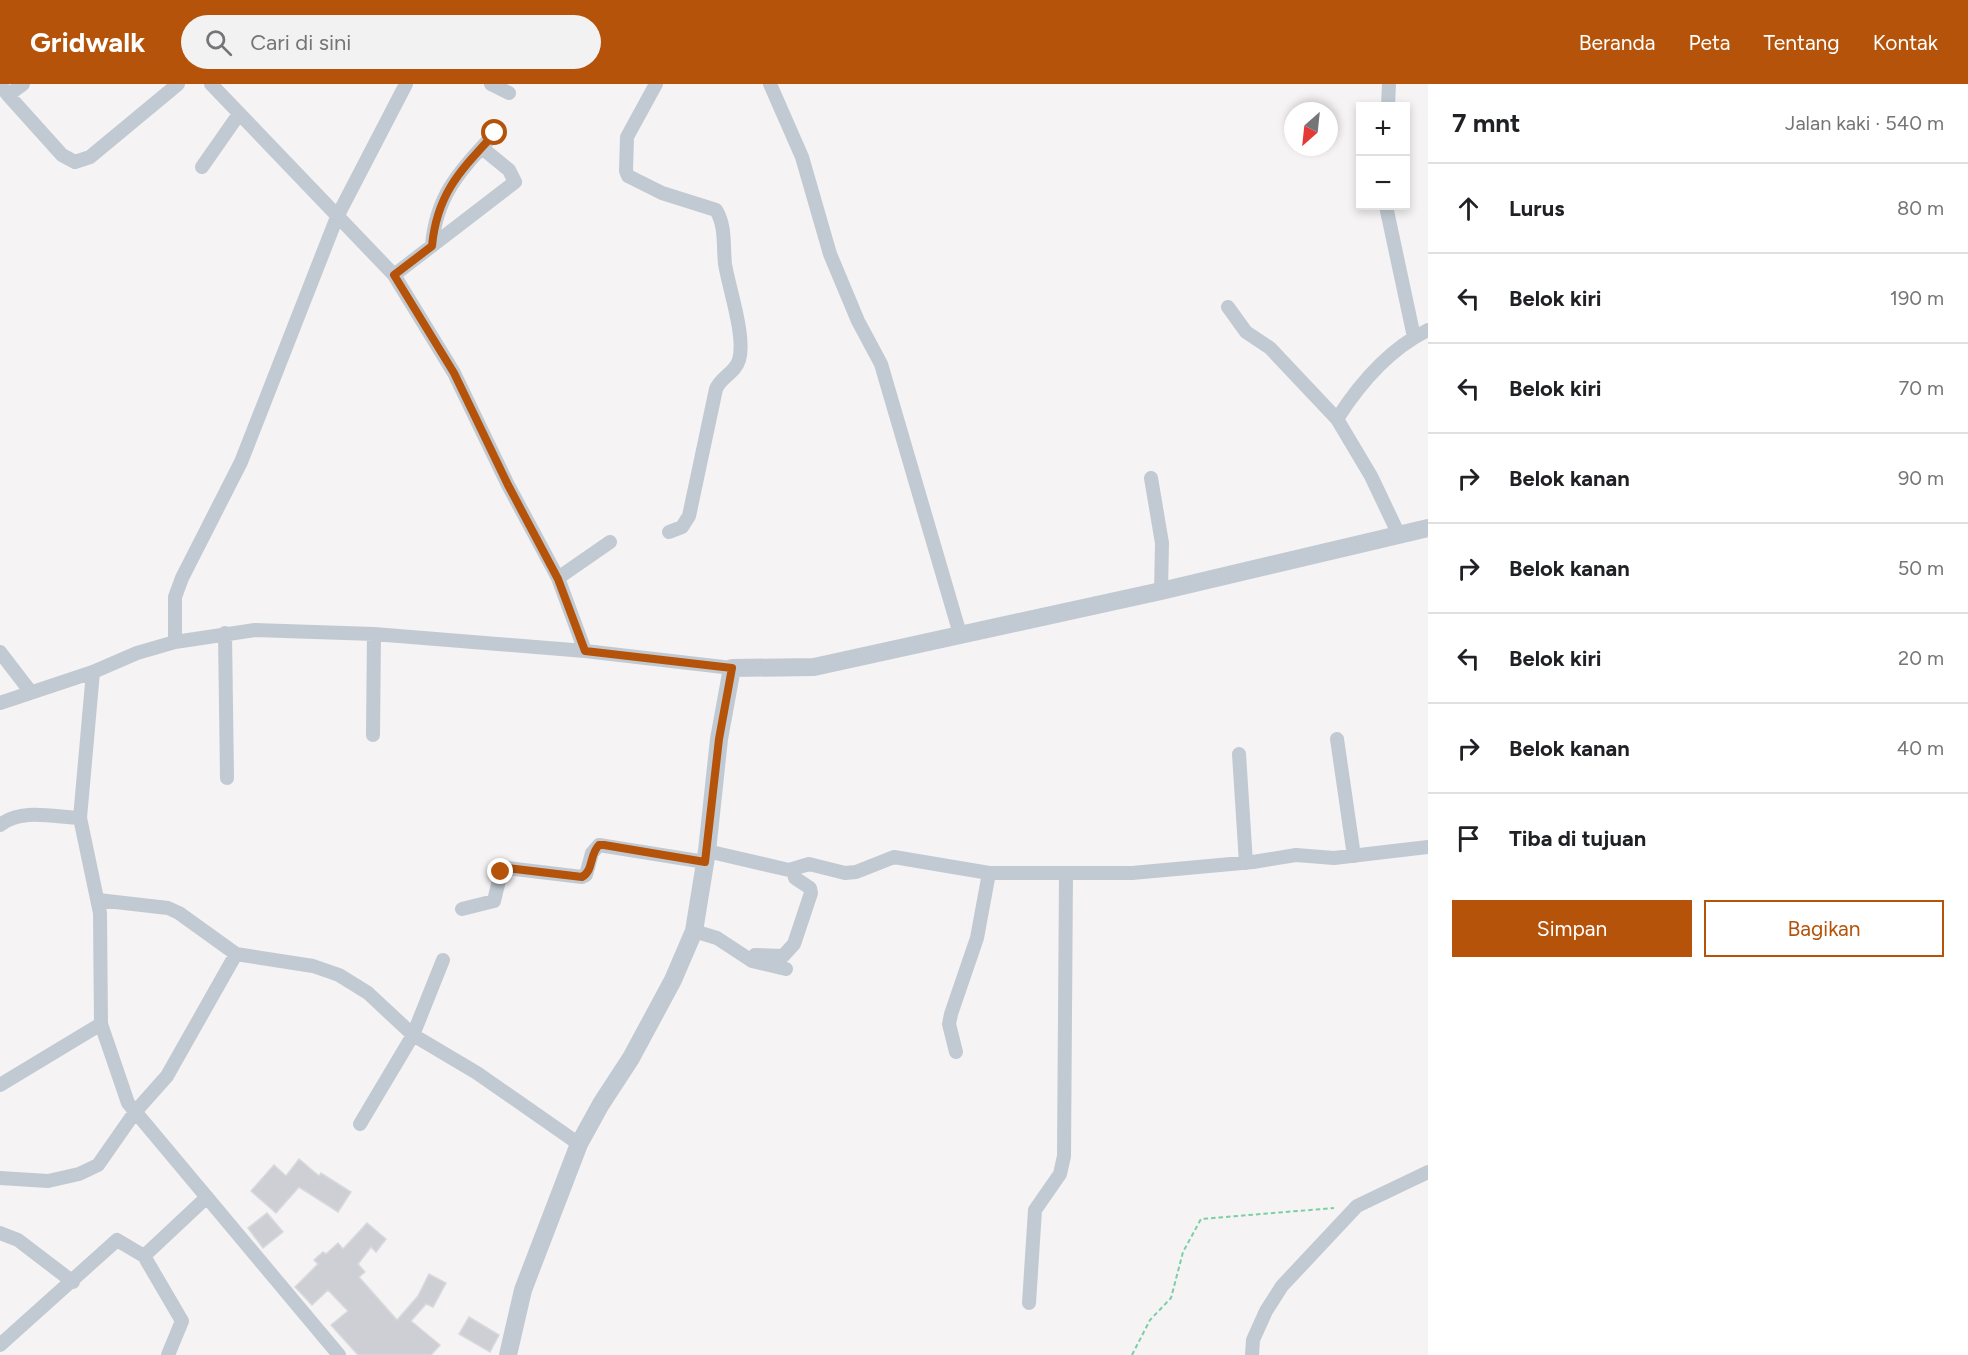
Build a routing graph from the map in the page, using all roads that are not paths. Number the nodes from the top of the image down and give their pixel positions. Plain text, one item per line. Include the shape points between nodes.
1 (23, 84) edge
2 (178, 84) edge
3 (211, 84) edge
4 (406, 84) edge
5 (491, 84) edge
6 (656, 84) edge
7 (770, 84) edge
8 (1389, 84) edge
9 (4, 90) edge
10 (509, 93) dead end
11 (1388, 102) edge
12 (239, 114) junction
13 (495, 133) dead end
14 (482, 148) junction
15 (202, 166) dead end
16 (1387, 210) edge
17 (337, 217) junction
18 (432, 246) junction
19 (394, 275) junction
20 (1228, 307) dead end
21 (1428, 330) edge
22 (1414, 337) junction
23 (1337, 419) junction
24 (1151, 478) dead end
25 (1428, 528) edge
26 (669, 532) dead end
27 (1399, 535) junction
28 (610, 542) dead end
29 (558, 579) junction
30 (1161, 591) junction
31 (225, 633) junction
32 (374, 634) junction
33 (960, 634) junction
34 (176, 642) junction
35 (585, 651) junction
36 (0, 652) edge
37 (732, 668) junction
38 (93, 672) junction
39 (30, 691) junction
40 (0, 703) edge
41 (373, 735) dead end
42 (1337, 739) dead end
43 (1239, 754) dead end
44 (227, 778) dead end
45 (80, 818) junction
46 (0, 825) edge
47 (1428, 847) edge
48 (706, 856) junction
49 (1354, 856) junction
50 (1246, 863) junction
51 (793, 869) junction
52 (989, 873) junction
53 (1066, 873) junction
54 (98, 900) junction
55 (462, 909) dead end
56 (694, 931) junction
57 (236, 954) junction
58 (443, 960) dead end
59 (752, 961) junction
60 (786, 969) dead end
61 (101, 1024) junction
62 (413, 1035) junction
63 (956, 1052) dead end
64 (0, 1085) edge
65 (135, 1112) junction
66 (360, 1124) dead end
67 (579, 1144) junction
68 (1428, 1172) edge
69 (0, 1178) edge
70 (207, 1197) junction
71 (0, 1233) edge
72 (144, 1256) junction
73 (73, 1282) junction
74 (1029, 1303) dead end
75 (0, 1345) edge
76 (168, 1355) edge
77 (339, 1355) edge
78 (508, 1355) edge
79 (1252, 1355) edge

1 - 9 street
2 - 9 street via 90,157 75,162 62,155
3 - 12 street
4 - 17 street
5 - 10 street
6 - 26 street via 627,137 626,171 634,181 716,210 722,219 740,357 716,389 688,516 682,527
7 - 33 street via 802,157 830,254 881,364
8 - 11 street
12 - 15 street
12 - 17 street
13 - 14 street
14 - 18 street via 458,174 442,200 435,218
14 - 18 street via 509,170 515,182
16 - 22 street
17 - 19 street
17 - 34 street via 241,462 176,591
18 - 19 street
19 - 29 street via 454,373
20 - 23 street via 1246,332 1270,348
21 - 22 street
22 - 23 street via 1357,388
23 - 27 street via 1371,476
24 - 30 street via 1162,543
25 - 27 street
27 - 30 street
28 - 29 street
29 - 35 street
30 - 33 street
31 - 32 street via 255,630
31 - 34 street
31 - 44 street
32 - 35 street
32 - 41 street
33 - 37 street via 814,667
34 - 38 street via 136,653
35 - 37 street
36 - 39 street
37 - 48 street via 719,739
38 - 39 street
38 - 45 street
39 - 40 street
42 - 49 street
43 - 50 street
45 - 46 street via 12,816
45 - 54 street
47 - 49 street
48 - 51 street
48 - 55 street via 599,845 582,877 507,868 501,872 494,900
48 - 56 street
49 - 50 street via 1296,855
50 - 53 street via 1132,873
51 - 52 street via 808,864 856,872 894,856
51 - 59 street via 795,878 811,893 794,944 783,956 755,955
52 - 53 street
52 - 63 street via 977,938 949,1024
53 - 74 street via 1064,1156 1060,1174 1035,1210
54 - 57 street via 174,910
54 - 61 street
56 - 59 street via 717,938
56 - 67 street via 636,1049
57 - 62 street via 313,966 339,975 368,993
57 - 65 street via 167,1076
58 - 62 street
59 - 60 street
61 - 64 street
61 - 65 street
62 - 66 street
62 - 67 street via 477,1073
65 - 69 street via 98,1165 48,1181
65 - 70 street
67 - 78 street via 523,1290
68 - 79 street via 1358,1206 1282,1286 1253,1340
70 - 72 street
70 - 77 street
71 - 73 street via 18,1240
72 - 73 street via 117,1240
72 - 76 street via 182,1322
73 - 75 street

